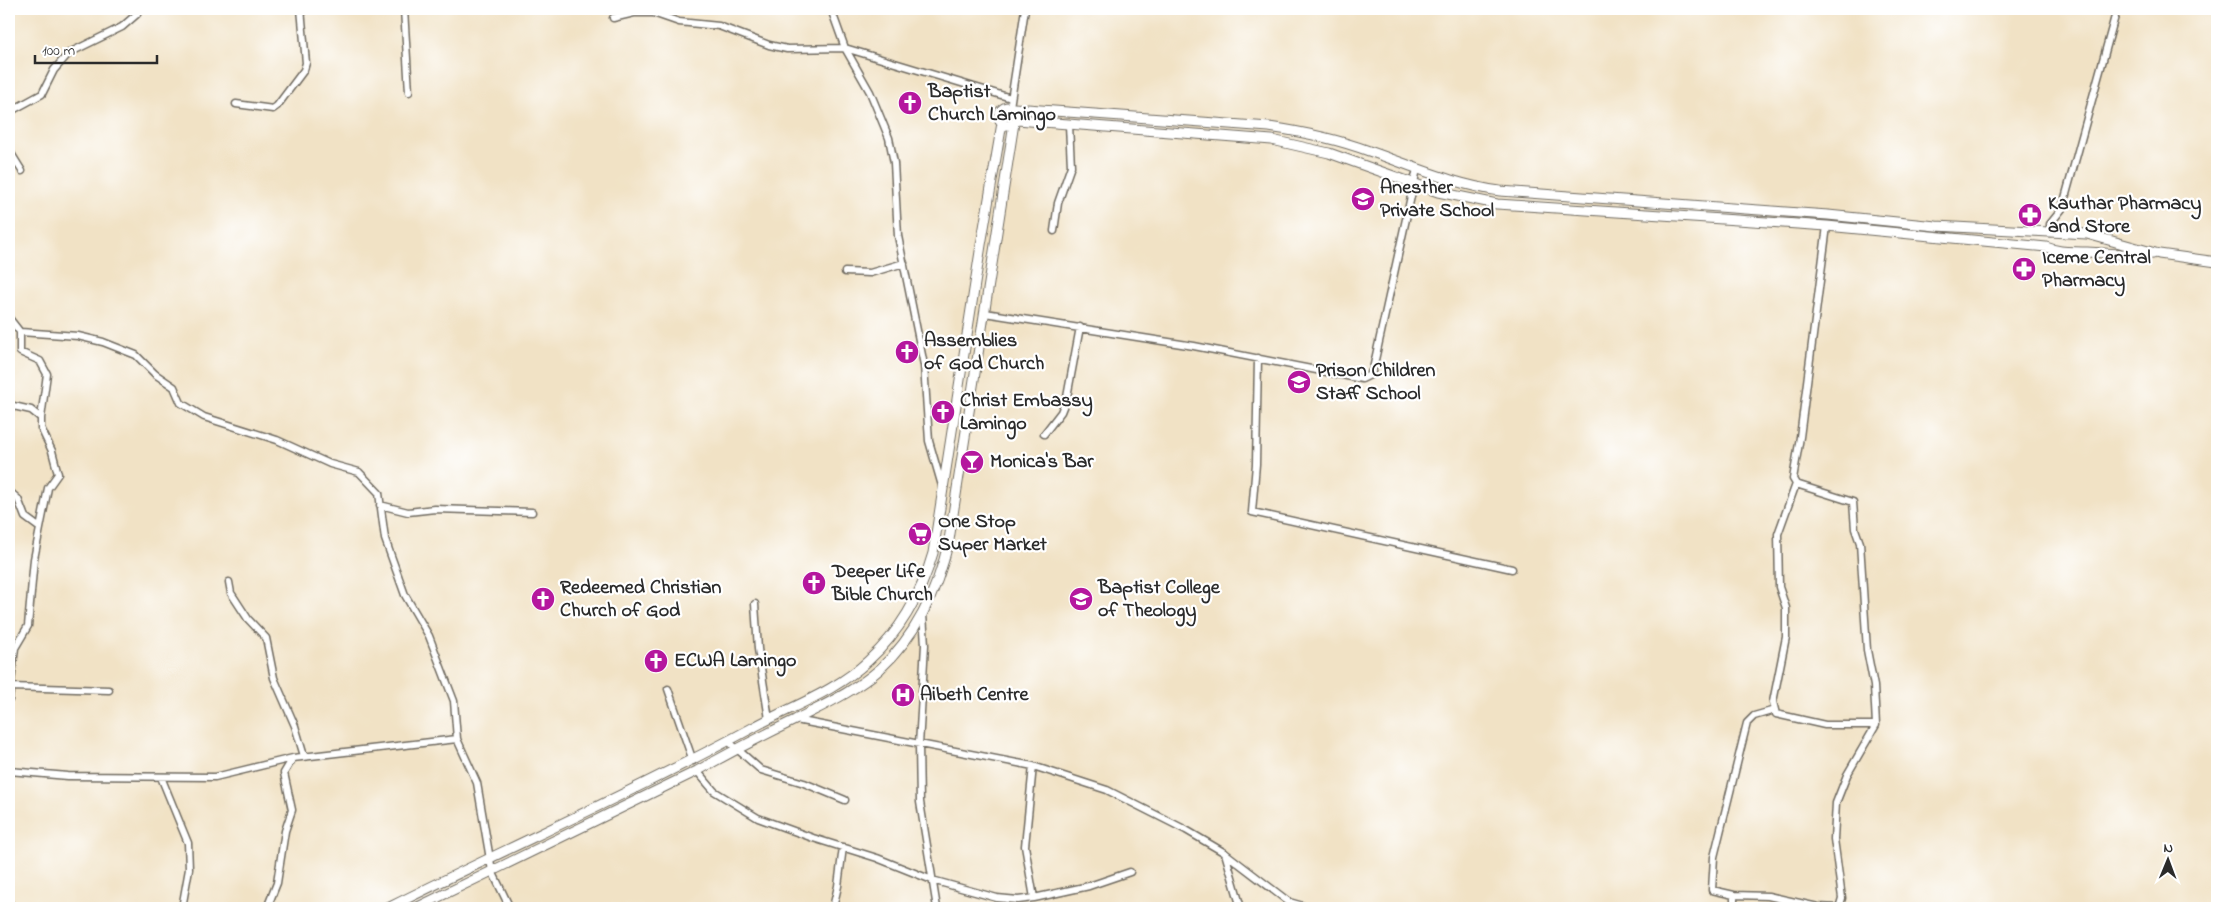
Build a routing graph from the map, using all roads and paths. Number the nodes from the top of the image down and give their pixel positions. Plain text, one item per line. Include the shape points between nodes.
1 (137, 9) edge
2 (301, 9) edge
3 (404, 9) edge
4 (831, 9) edge
5 (1025, 9) edge
6 (2117, 9) edge
7 (613, 18) dead end
8 (845, 48) junction
9 (409, 92) dead end
10 (236, 104) dead end
11 (1012, 104) junction
12 (9, 112) edge
13 (1016, 121) junction
14 (1002, 123) junction
15 (1069, 125) junction
16 (9, 150) edge
17 (1417, 169) junction
18 (22, 171) dead end
19 (1414, 182) junction
20 (1827, 226) junction
21 (1054, 231) dead end
22 (2048, 233) junction
23 (2087, 234) junction
24 (2046, 247) junction
25 (2085, 252) junction
26 (2159, 254) junction
27 (2217, 262) edge
28 (904, 263) junction
29 (845, 272) dead end
30 (985, 313) junction
31 (9, 318) edge
32 (1080, 327) junction
33 (20, 332) junction
34 (1258, 358) junction
35 (9, 405) edge
36 (41, 418) junction
37 (1044, 434) dead end
38 (1796, 484) junction
39 (943, 487) junction
40 (9, 491) edge
41 (380, 505) junction
42 (532, 512) dead end
43 (40, 528) junction
44 (1512, 569) dead end
45 (229, 582) dead end
46 (756, 604) dead end
47 (923, 614) junction
48 (10, 687) edge
49 (668, 689) dead end
50 (109, 690) dead end
51 (9, 700) edge
52 (1775, 710) junction
53 (769, 719) junction
54 (795, 720) junction
55 (1876, 725) junction
56 (457, 739) junction
57 (728, 741) junction
58 (919, 745) junction
59 (736, 749) junction
60 (304, 756) junction
61 (294, 758) junction
62 (693, 760) junction
63 (1033, 766) junction
64 (9, 771) edge
65 (697, 771) junction
66 (161, 777) junction
67 (845, 800) dead end
68 (843, 847) junction
69 (1225, 853) junction
70 (491, 857) junction
71 (492, 871) junction
72 (1130, 872) dead end
73 (932, 880) junction
74 (1734, 895) junction
75 (1034, 898) junction
76 (9, 902) edge
77 (11, 908) edge
78 (182, 908) edge
79 (267, 908) edge
80 (388, 908) edge
81 (416, 908) edge
82 (510, 908) edge
83 (833, 908) edge
84 (937, 908) edge
85 (1241, 908) edge
86 (1310, 908) edge
87 (1734, 908) edge
88 (1839, 908) edge

1 - 12 street via 137,14 122,27 68,54 54,70 42,94
2 - 10 street via 304,70 273,109
3 - 9 street
4 - 8 street
5 - 11 street
6 - 22 street via 2062,209 2050,224
7 - 8 street via 653,13 679,22 718,26 769,46 787,49
8 - 11 street
8 - 28 street via 870,92 888,138 894,163 898,236
11 - 13 street via 1017,112
11 - 14 street via 1002,108 999,116
11 - 17 street via 1295,131 1367,150
13 - 14 street via 1006,125
13 - 15 street
13 - 30 street
14 - 39 street
15 - 19 street via 1272,140 1329,153
15 - 21 street via 1071,166 1058,203
16 - 18 street
17 - 19 street
17 - 22 street via 1460,184 1500,191
19 - 20 street via 1438,192 1497,204
19 - 34 street via 1374,369 1370,375 1362,379
20 - 24 street
20 - 38 street via 1793,479
22 - 23 street
22 - 24 street
23 - 25 street
23 - 26 street
24 - 25 street via 2059,252
25 - 26 street via 2130,256
26 - 27 street
28 - 29 street via 870,273
28 - 39 street via 924,365 929,440
30 - 32 street
30 - 47 street via 949,540 935,589
31 - 33 street
32 - 34 street
32 - 37 street via 1067,397 1061,412
33 - 36 street via 20,352 40,361 47,374
33 - 41 street via 78,336 136,355 174,387 182,403 204,417 277,440 330,464 359,472 379,494
34 - 44 street via 1252,512
35 - 36 street via 31,410
36 - 43 street via 41,428 58,474 48,488
38 - 52 street via 1778,534 1779,587 1786,608 1786,637 1773,702
38 - 55 street via 1853,502
39 - 53 street via 928,569 896,632 852,674 813,699
40 - 43 street via 18,499 25,516
41 - 42 street via 408,512 454,509
41 - 56 street via 385,539 405,594 429,636 454,701
43 - 48 street via 28,626 15,648
45 - 60 street via 230,593 266,638 274,678
46 - 53 street via 758,649
47 - 54 street via 879,669 849,691
47 - 58 street via 925,646
48 - 50 street
48 - 51 street
49 - 62 street
52 - 55 street via 1776,714 1824,725
52 - 74 street via 1754,716 1747,723 1714,857 1712,890
53 - 57 street
54 - 58 street
54 - 59 street
55 - 88 street via 1847,775 1836,804 1834,839 1842,898
56 - 60 street
56 - 70 street via 478,783
57 - 59 street
57 - 62 street
58 - 63 street
58 - 73 street via 920,802
59 - 65 street
59 - 67 street via 760,770
60 - 61 street
61 - 66 street via 215,776
61 - 79 street via 284,773 292,810 285,831 277,883
62 - 70 street
63 - 69 street via 1107,790
63 - 75 street via 1025,846
64 - 66 street via 68,776
65 - 68 street via 714,791 758,818
65 - 71 street
66 - 78 street via 188,843 189,870
68 - 73 street
68 - 83 street
69 - 85 street
69 - 86 street via 1289,902
70 - 71 street
70 - 80 street
71 - 81 street
71 - 82 street
72 - 75 street via 1089,886
73 - 75 street via 997,898
73 - 84 street
74 - 87 street
74 - 88 street via 1768,896 1818,907
76 - 77 street

